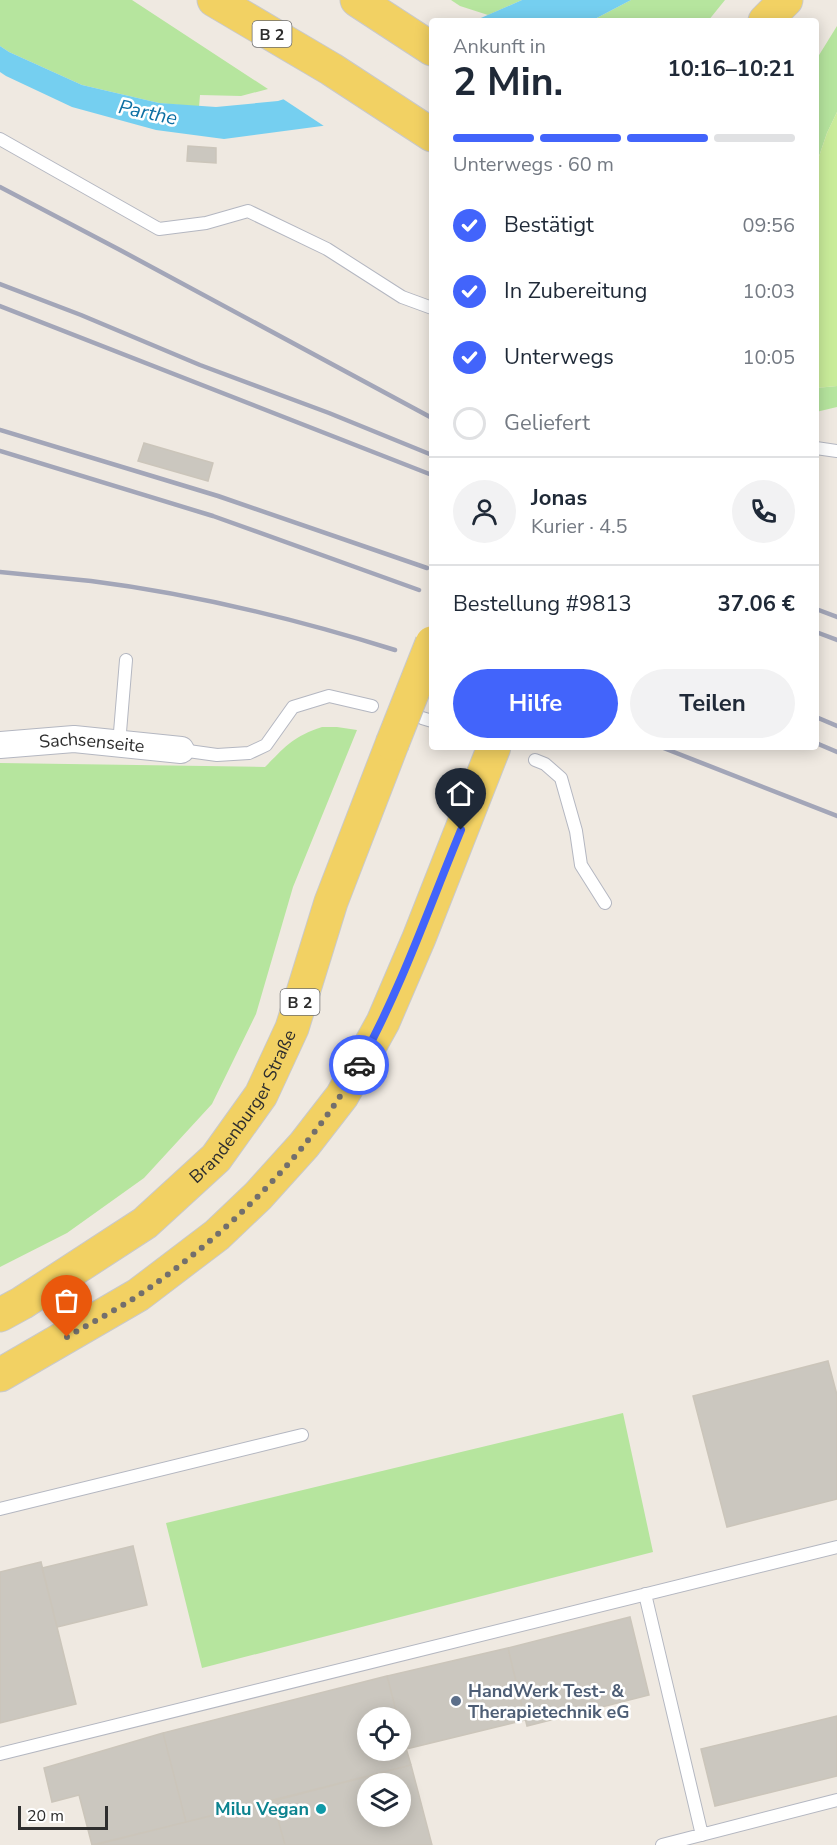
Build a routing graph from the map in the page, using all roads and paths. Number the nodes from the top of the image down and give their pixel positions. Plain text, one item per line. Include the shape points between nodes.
1 (214, 0) edge
2 (357, 0) edge
3 (786, 0) edge
4 (803, 0) edge
5 (768, 18) edge
6 (794, 18) edge
7 (422, 43) edge
8 (429, 133) edge
9 (0, 139) edge
10 (429, 307) edge
11 (819, 448) edge
12 (837, 451) edge
13 (429, 651) edge
14 (126, 660) dead end
15 (372, 706) dead end
16 (119, 744) junction
17 (0, 746) edge
18 (181, 750) joint
19 (491, 755) edge
20 (535, 760) dead end
21 (605, 903) dead end
22 (0, 1315) edge
23 (0, 1375) edge
24 (302, 1435) dead end
25 (0, 1509) edge
26 (837, 1547) edge
27 (645, 1594) junction
28 (0, 1754) edge
29 (837, 1800) edge
30 (702, 1835) junction
31 (662, 1845) edge

1 - 8 main road, B 2
2 - 7 main road
3 - 5 main road
4 - 6 main road
9 - 10 lane via 159,229 206,223 248,211 327,249 402,297
11 - 12 lane
13 - 22 main road, Brandenburger Straße / B 2, bridge via 330,902 292,1028 261,1095 216,1158 145,1223
14 - 16 lane
15 - 18 lane via 329,696 293,707 266,745 249,753 217,755
16 - 17 street, Sachsenseite via 74,739
16 - 18 street, Sachsenseite
19 - 23 main road via 383,1022 342,1096 304,1145 217,1235 138,1295
20 - 21 lane via 561,778 581,865
24 - 25 lane
26 - 27 lane
27 - 28 lane
27 - 30 lane
29 - 30 lane
30 - 31 lane

